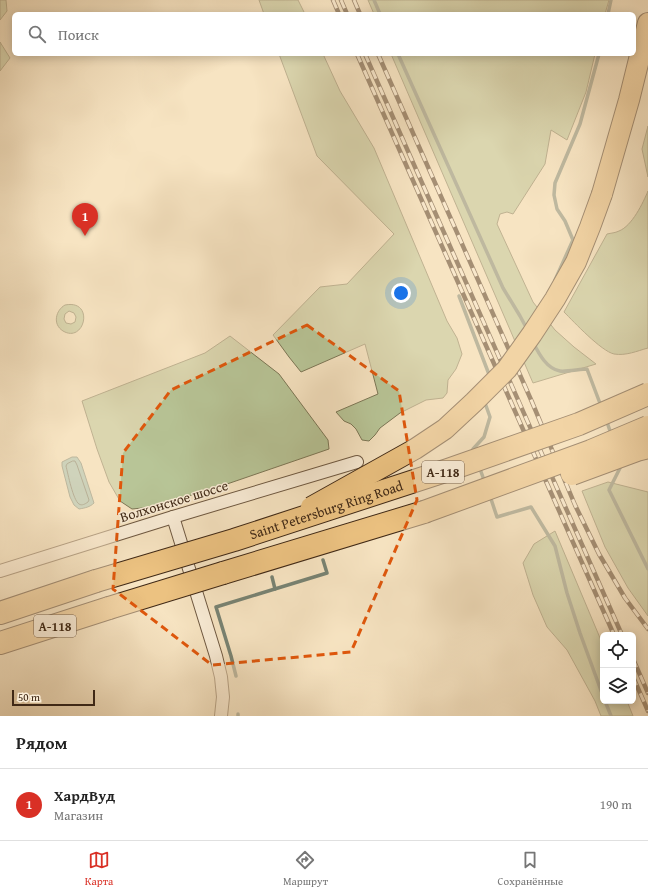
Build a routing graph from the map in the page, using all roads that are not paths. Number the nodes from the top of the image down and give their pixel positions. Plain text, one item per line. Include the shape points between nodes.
1 (648, 23) edge
2 (648, 394) edge
3 (648, 427) edge
4 (648, 448) edge
5 (357, 462) dead end
6 (424, 512) junction
7 (173, 517) junction
8 (234, 540) junction
9 (0, 571) edge
10 (0, 613) edge
11 (0, 643) edge
12 (221, 716) edge

1 - 8 main road, bridge via 602,194 576,262 555,299 507,369 445,429 415,449 311,507
2 - 8 highway, Saint Petersburg Ring Road / А-118, bridge via 578,424 448,470
3 - 6 highway, Saint Petersburg Ring Road / А-118, bridge via 591,451
4 - 6 highway, bridge via 539,486
5 - 7 street, Волхонское шоссе
6 - 11 highway, Saint Petersburg Ring Road / А-118, bridge
7 - 9 street, Волхонское шоссе
7 - 12 street via 216,656 223,697
8 - 10 highway, Saint Petersburg Ring Road / А-118, bridge

